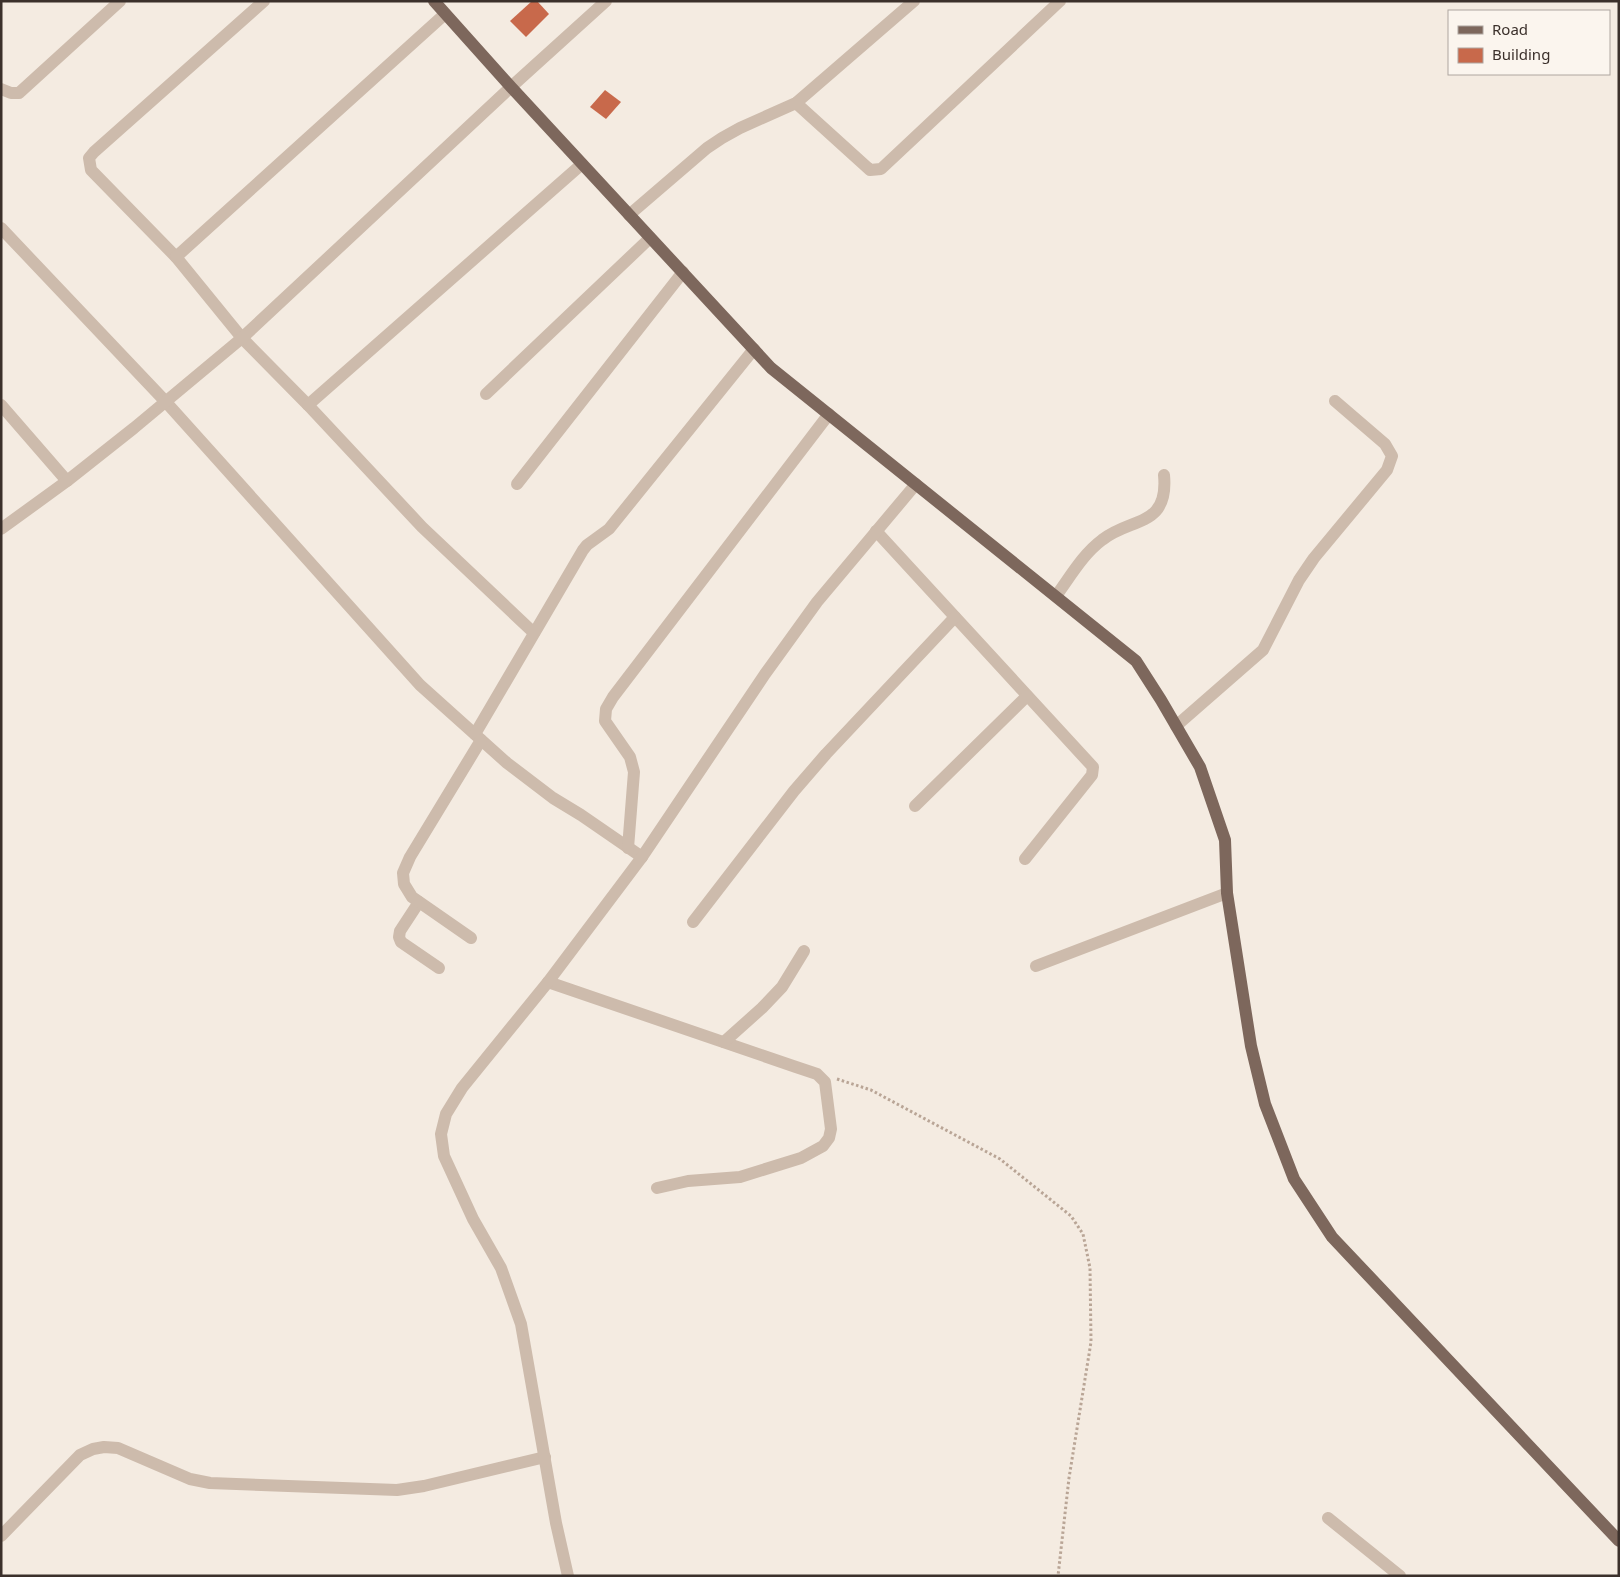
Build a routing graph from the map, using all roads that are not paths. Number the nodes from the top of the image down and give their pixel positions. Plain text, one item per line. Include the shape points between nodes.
1 (120, 1) edge
2 (264, 1) edge
3 (434, 1) edge
4 (606, 1) edge
5 (914, 1) edge
6 (1060, 1) edge
7 (445, 14) junction
8 (511, 87) junction
9 (1, 89) edge
10 (796, 103) junction
11 (582, 164) junction
12 (629, 215) junction
13 (1, 228) edge
14 (650, 238) junction
15 (176, 257) junction
16 (683, 272) junction
17 (242, 338) junction
18 (754, 349) junction
19 (486, 394) dead end
20 (165, 401) junction
21 (1335, 401) dead end
22 (1, 404) edge
23 (308, 405) junction
24 (828, 414) junction
25 (1164, 475) dead end
26 (68, 481) junction
27 (517, 484) dead end
28 (916, 484) junction
29 (1, 529) edge
30 (876, 531) junction
31 (1056, 596) junction
32 (955, 617) junction
33 (534, 633) junction
34 (1028, 696) junction
35 (1176, 726) junction
36 (478, 737) junction
37 (915, 806) dead end
38 (628, 848) junction
39 (642, 857) junction
40 (1025, 859) dead end
41 (1227, 893) junction
42 (419, 902) junction
43 (693, 922) dead end
44 (471, 938) dead end
45 (804, 951) dead end
46 (1036, 966) dead end
47 (438, 968) dead end
48 (548, 982) junction
49 (724, 1042) junction
50 (657, 1188) dead end
51 (544, 1457) junction
52 (1328, 1518) dead end
53 (1, 1536) edge
54 (1619, 1542) edge
55 (568, 1576) edge
56 (1400, 1576) edge

1 - 9 street via 19,93
2 - 15 street via 89,158 91,170
3 - 7 main road
4 - 8 street
5 - 10 street
6 - 10 street via 881,169 870,170
7 - 8 main road
7 - 15 street
8 - 11 main road
8 - 17 street
10 - 12 street via 722,138
11 - 12 main road
11 - 23 street
12 - 14 main road
13 - 20 street
14 - 16 main road
14 - 19 street
15 - 17 street
16 - 18 main road
16 - 27 street
17 - 20 street
17 - 23 street
18 - 24 main road via 771,368
18 - 33 street via 609,529 583,550
20 - 26 street
20 - 36 street via 420,685
21 - 35 street via 1385,444 1392,456 1387,470 1314,558 1263,650
22 - 26 street
23 - 33 street via 422,527
24 - 28 main road
24 - 38 street via 606,709 606,721 630,758 634,772
25 - 31 street via 1165,488 1154,512 1145,520 1103,538 1090,550
26 - 29 street
28 - 30 street
28 - 31 main road
30 - 32 street
30 - 39 street via 817,602 765,674
31 - 35 main road via 1136,661
32 - 34 street
32 - 43 street via 794,791
33 - 36 street
34 - 37 street
34 - 40 street via 1094,771
35 - 41 main road via 1200,767 1225,840
36 - 38 street via 553,798
36 - 42 street via 403,873 404,884
38 - 39 street
39 - 48 street
41 - 46 street
41 - 54 main road via 1251,1046 1265,1104 1294,1179 1332,1237
42 - 44 street
42 - 47 street via 399,937 401,942
45 - 49 street via 782,987
48 - 49 street
48 - 51 street via 462,1088 446,1114 442,1134 444,1156 472,1220 501,1268 521,1324
49 - 50 street via 823,1078 831,1129 829,1138 823,1146 801,1158 740,1177
51 - 53 street via 397,1490 210,1483 190,1480 118,1448 92,1448 80,1456
51 - 55 street
52 - 56 street

